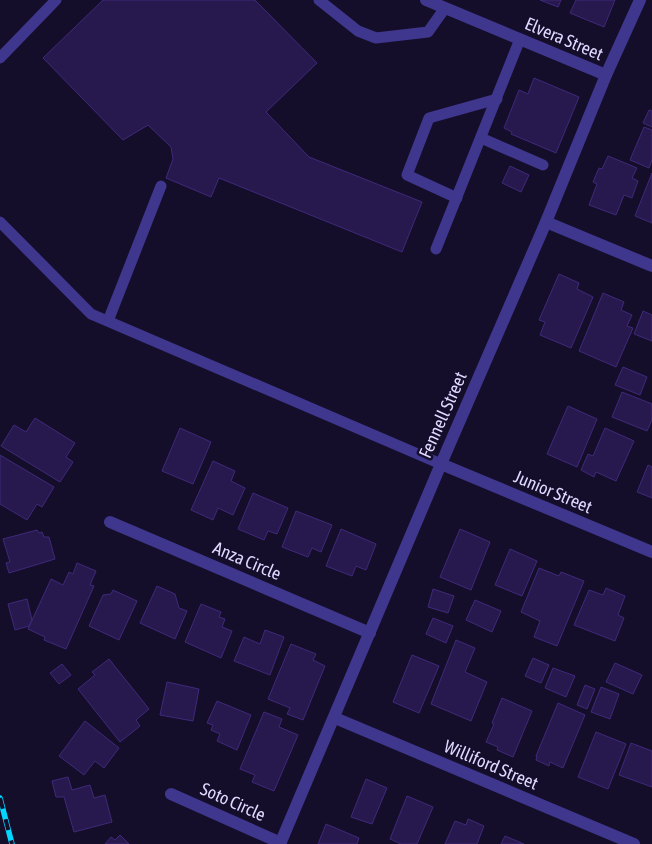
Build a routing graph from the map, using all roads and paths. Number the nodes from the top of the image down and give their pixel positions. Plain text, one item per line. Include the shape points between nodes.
1 (56, 0) edge
2 (319, 0) edge
3 (426, 0) edge
4 (640, 0) edge
5 (445, 8) junction
6 (520, 40) junction
7 (0, 58) edge
8 (606, 75) junction
9 (497, 99) junction
10 (481, 138) junction
11 (543, 165) dead end
12 (161, 186) dead end
13 (457, 198) junction
14 (0, 222) edge
15 (546, 222) junction
16 (436, 249) dead end
17 (652, 266) edge
18 (108, 321) junction
19 (441, 464) junction
20 (110, 522) dead end
21 (652, 552) edge
22 (370, 633) junction
23 (334, 718) junction
24 (172, 794) dead end
25 (281, 843) edge
26 (634, 844) edge

1 - 7 lane
2 - 5 lane via 358,31 376,38 428,32
3 - 5 street, Elvera Street
4 - 8 street, Fennell Street
5 - 6 street, Elvera Street
6 - 8 street, Elvera Street
6 - 9 lane
8 - 15 street, Fennell Street
9 - 10 lane
9 - 13 lane via 429,118 408,175
10 - 11 lane
10 - 13 lane
12 - 18 lane
13 - 16 lane
14 - 18 lane via 91,314
15 - 17 street
15 - 19 street, Fennell Street
18 - 19 lane
19 - 21 street, Junior Street
19 - 22 street, Fennell Street
20 - 22 street, Anza Circle
22 - 23 street, Fennell Street
23 - 25 street, Fennell Street
23 - 26 street, Williford Street
24 - 25 street, Soto Circle

